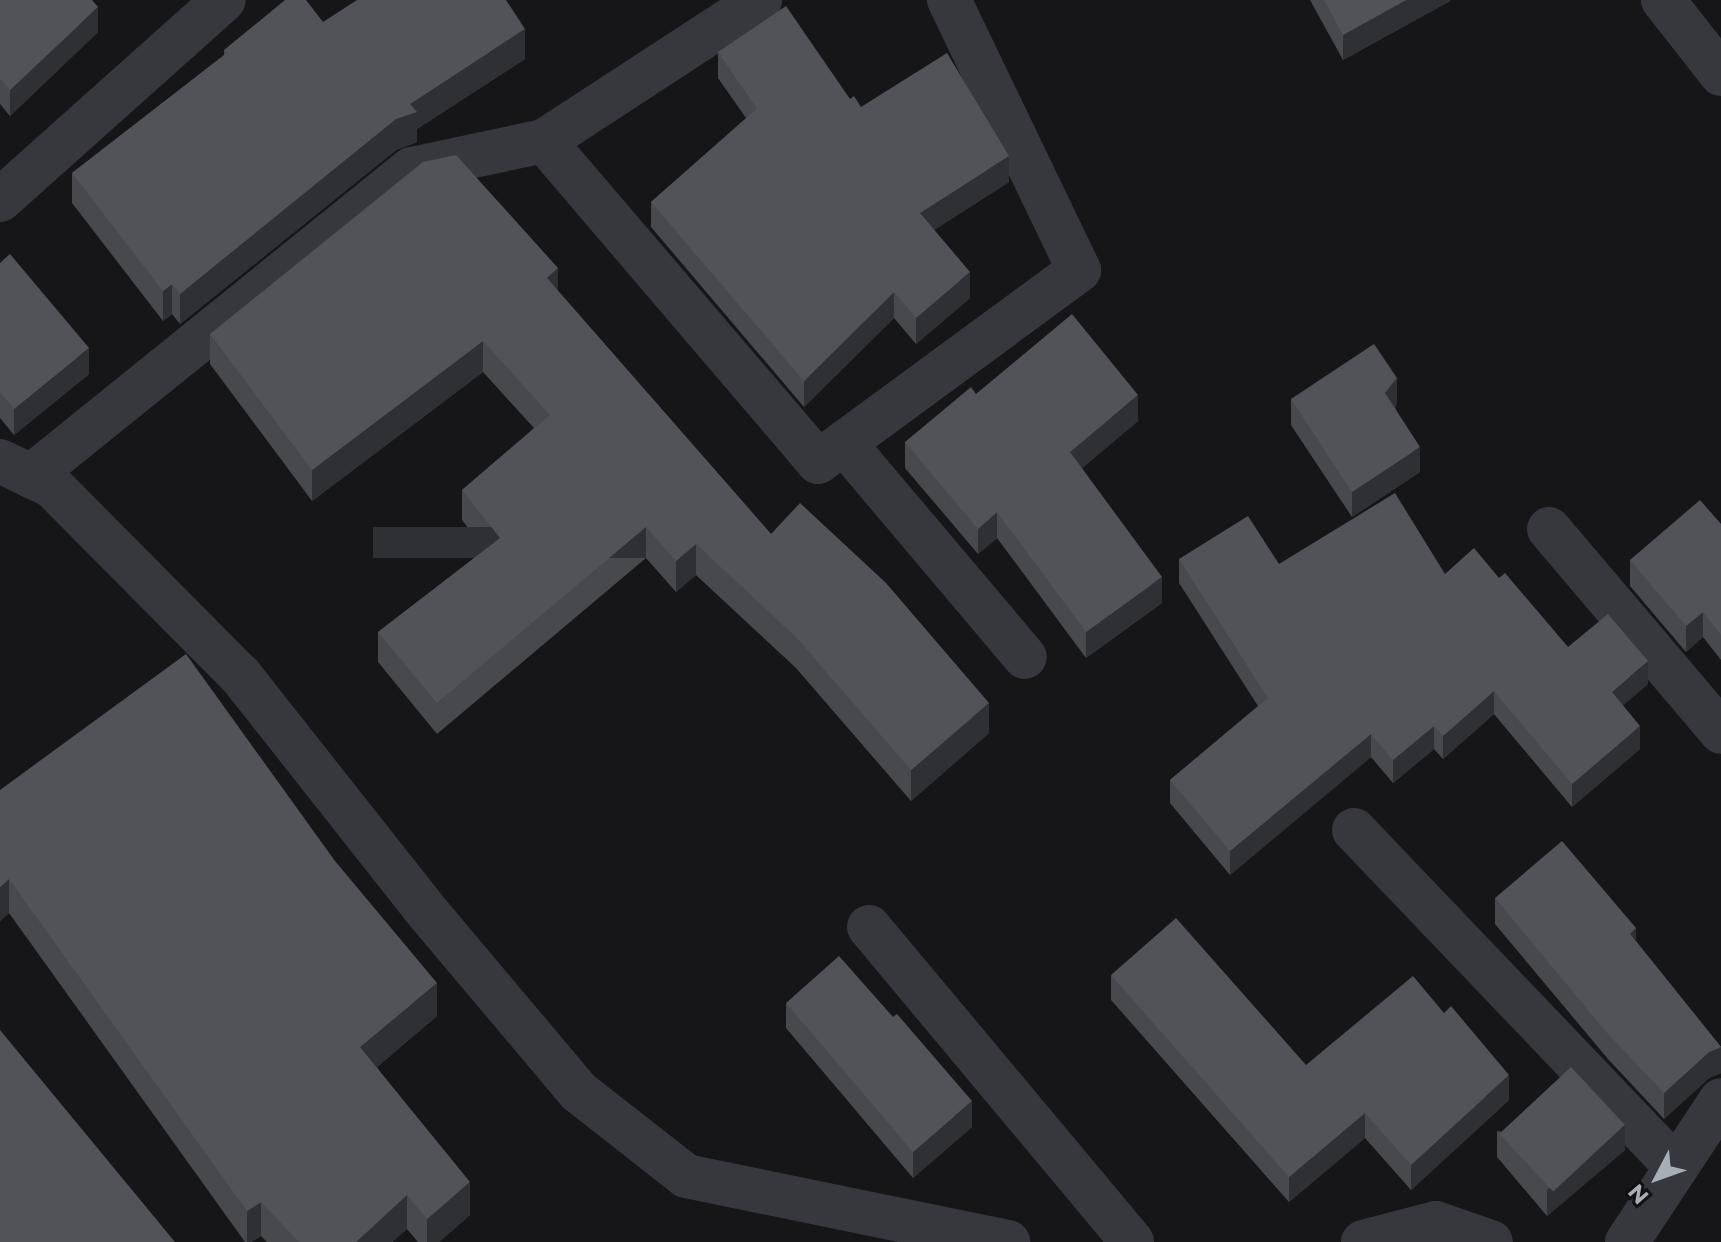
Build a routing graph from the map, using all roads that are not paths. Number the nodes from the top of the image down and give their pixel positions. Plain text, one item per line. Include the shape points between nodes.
1 (224, 0) edge
2 (760, 0) edge
3 (949, 0) edge
4 (1663, 0) edge
5 (1721, 74) edge
6 (544, 141) junction
7 (0, 200) edge
8 (844, 443) junction
9 (16, 469) edge
10 (1549, 529) dead end
11 (1025, 657) dead end
12 (1721, 732) edge
13 (1354, 830) dead end
14 (869, 927) dead end
15 (1721, 1100) edge
16 (1676, 1167) junction
17 (1008, 1242) edge
18 (1132, 1242) edge
19 (1363, 1242) edge
20 (1491, 1242) edge
21 (1627, 1242) edge

1 - 7 street
2 - 6 street
3 - 8 street via 1079,270
4 - 5 street
6 - 8 street via 818,462
6 - 9 street via 412,169
8 - 11 street
9 - 17 street via 52,486 240,675 423,907 579,1092 686,1176
10 - 12 street
13 - 16 street
14 - 18 street
15 - 16 street
16 - 21 street
19 - 20 street via 1436,1223

